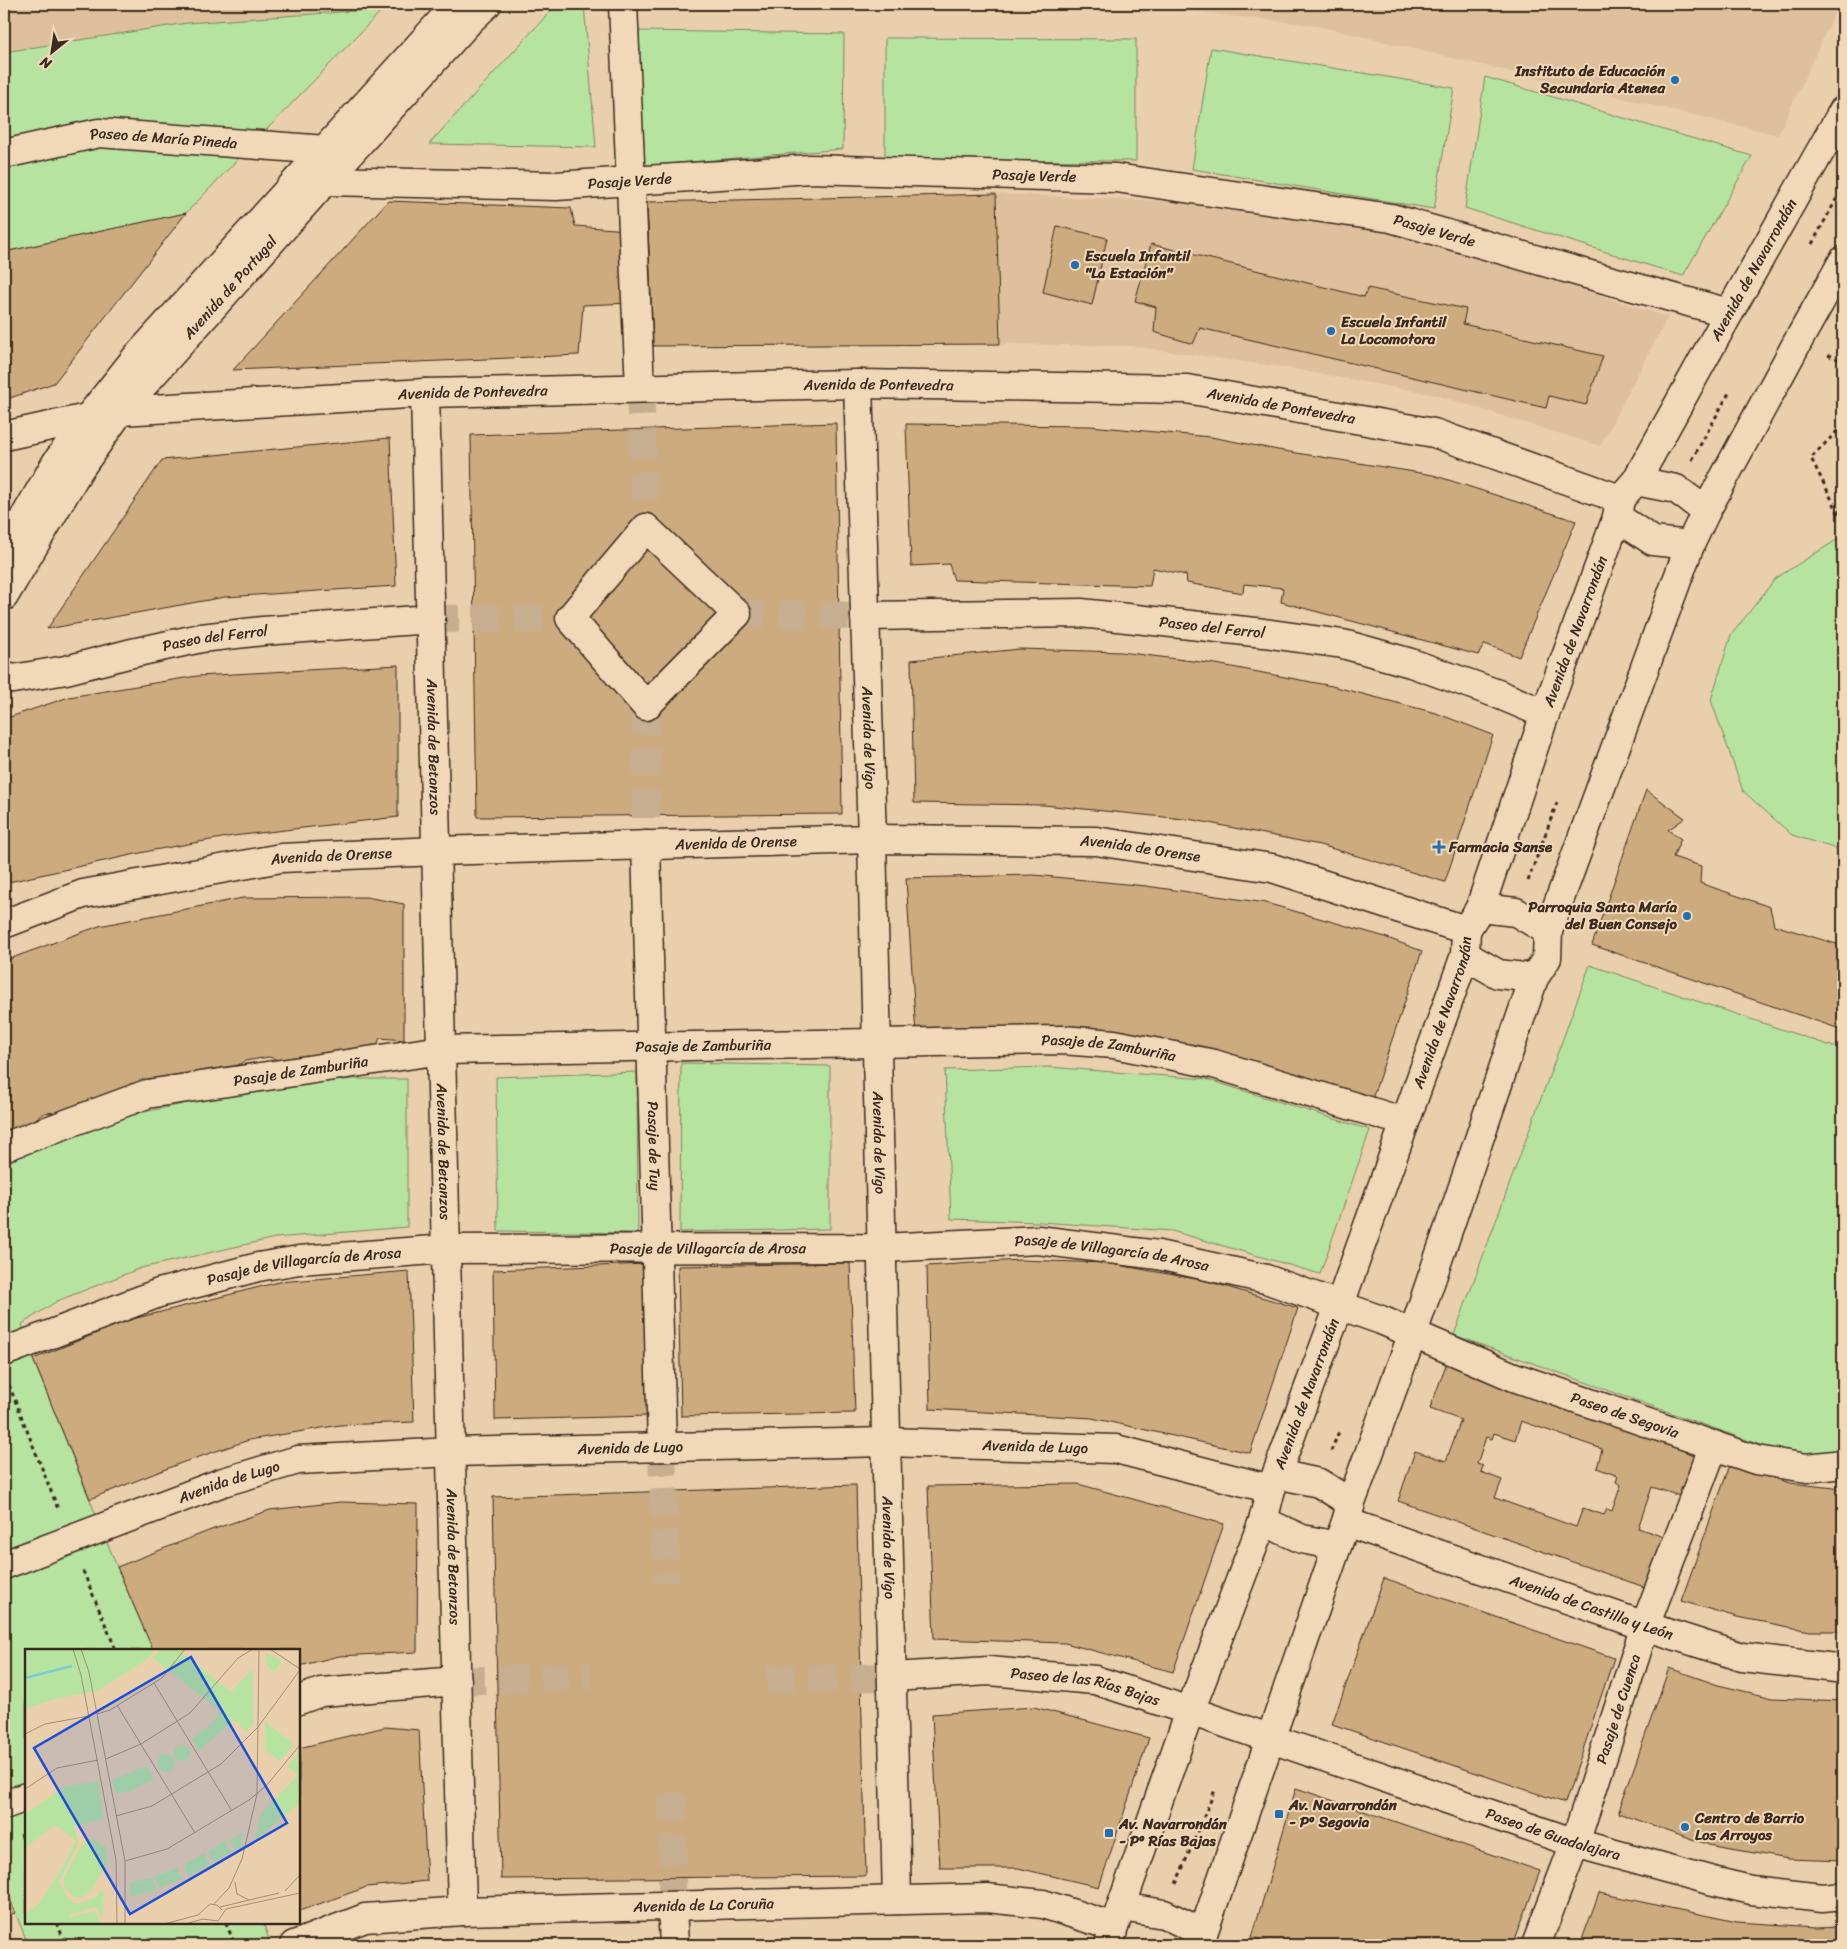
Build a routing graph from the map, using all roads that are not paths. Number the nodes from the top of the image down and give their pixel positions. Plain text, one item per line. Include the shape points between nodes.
1 (457, 4) edge
2 (487, 4) edge
3 (623, 4) edge
4 (1843, 112) edge
5 (326, 150) junction
6 (4, 154) edge
7 (325, 181) junction
8 (631, 181) junction
9 (1843, 261) edge
10 (1729, 313) junction
11 (858, 384) junction
12 (640, 388) junction
13 (425, 393) junction
14 (120, 411) junction
15 (88, 418) junction
16 (4, 436) edge
17 (1624, 499) junction
18 (1706, 511) junction
19 (1690, 545) junction
20 (4, 553) edge
21 (4, 596) edge
22 (865, 616) junction
23 (570, 618) joint
24 (431, 619) junction
25 (4, 676) edge
26 (1545, 714) junction
27 (872, 839) junction
28 (646, 844) junction
29 (436, 850) junction
30 (4, 924) edge
31 (1470, 931) junction
32 (1548, 932) junction
33 (1534, 978) junction
34 (877, 1042) junction
35 (652, 1046) junction
36 (441, 1050) junction
37 (1405, 1122) junction
38 (4, 1147) edge
39 (657, 1248) junction
40 (882, 1248) junction
41 (447, 1250) junction
42 (1340, 1304) junction
43 (1413, 1333) junction
44 (4, 1352) edge
45 (887, 1442) junction
46 (1714, 1445) junction
47 (662, 1447) junction
48 (452, 1452) junction
49 (1843, 1464) edge
50 (1274, 1482) junction
51 (1262, 1521) junction
52 (1345, 1524) junction
53 (4, 1565) edge
54 (1645, 1626) junction
55 (1843, 1668) edge
56 (893, 1677) junction
57 (457, 1681) junction
58 (300, 1700) edge
59 (1190, 1711) junction
60 (1270, 1739) junction
61 (25, 1797) edge
62 (4, 1805) edge
63 (1575, 1843) junction
64 (1843, 1896) edge
65 (898, 1900) junction
66 (672, 1906) junction
67 (462, 1911) junction
68 (1115, 1926) edge
69 (1201, 1939) edge
70 (294, 1945) edge
71 (674, 1945) edge
72 (1536, 1945) edge

1 - 5 street, Avenida de Portugal
2 - 7 street, Avenida de Portugal
3 - 8 street
4 - 10 street, Avenida de Navarrondán
5 - 6 street, Paseo de María Pineda via 99,133
5 - 15 street, Avenida de Portugal via 135,359
7 - 8 street, Pasaje Verde via 556,186
7 - 14 street, Avenida de Portugal
8 - 10 street, Pasaje Verde via 810,169 1116,178 1391,218
8 - 12 street
9 - 18 street
10 - 17 street, Avenida de Navarrondán
11 - 12 street, Avenida de Pontevedra
11 - 17 street, Avenida de Pontevedra via 1187,389 1434,433
11 - 22 street, Avenida de Vigo
12 - 13 street, Avenida de Pontevedra
13 - 14 street, Avenida de Pontevedra
13 - 24 street, Avenida de Betanzos
14 - 15 street, Avenida de Pontevedra
14 - 21 street, Avenida de Portugal via 78,471
15 - 16 street, Avenida de Pontevedra
15 - 20 street, Avenida de Portugal via 56,464
17 - 18 street via 1676,489
17 - 19 street via 1654,541
17 - 26 street, Avenida de Navarrondán
18 - 19 street
19 - 32 street
22 - 26 street, Paseo del Ferrol via 1081,613 1343,644 1411,663
22 - 27 street, Avenida de Vigo
23 - 23 street via 646,706 737,614 646,528
24 - 25 street, Paseo del Ferrol via 201,638 66,670 13,678
24 - 29 street, Avenida de Betanzos
26 - 31 street, Avenida de Navarrondán
27 - 28 street, Avenida de Orense
27 - 31 street, Avenida de Orense via 1096,841 1262,866
27 - 34 street, Avenida de Vigo
28 - 29 street, Avenida de Orense
28 - 35 street, Pasaje de Tuy
29 - 30 street, Avenida de Orense via 281,858 83,894
29 - 36 street, Avenida de Betanzos
31 - 32 street via 1516,912
31 - 33 street via 1498,974
31 - 37 street, Avenida de Navarrondán
32 - 33 street via 1547,958
33 - 43 street
34 - 35 street, Pasaje de Zamburiña
34 - 37 street, Pasaje de Zamburiña via 1062,1040 1114,1044 1214,1064
34 - 40 street, Avenida de Vigo
35 - 36 street, Pasaje de Zamburiña
35 - 39 street, Pasaje de Tuy
36 - 38 street, Pasaje de Zamburiña via 147,1094
36 - 41 street, Avenida de Betanzos
37 - 42 street, Avenida de Navarrondán
39 - 40 street, Pasaje de Villagarcía de Arosa
39 - 41 street, Pasaje de Villagarcía de Arosa
39 - 47 street, Pasaje de Tuy
40 - 42 street, Pasaje de Villagarcía de Arosa via 1038,1240 1158,1255 1266,1279
40 - 45 street, Avenida de Vigo
41 - 44 street, Pasaje de Villagarcía de Arosa via 299,1260 258,1267 159,1293
41 - 48 street, Avenida de Betanzos
42 - 43 street, Pasaje de Villagarcía de Arosa
42 - 50 street, Avenida de Navarrondán
43 - 46 street, Paseo de Segovia via 1514,1377
43 - 52 street
45 - 47 street, Avenida de Lugo
45 - 50 street, Avenida de Lugo via 1116,1449
45 - 56 street, Avenida de Vigo
46 - 49 street, Paseo de Segovia via 1756,1460 1807,1468
46 - 54 street, Pasaje de Cuenca
47 - 48 street, Avenida de Lugo
48 - 53 street, Avenida de Lugo via 298,1460 223,1482
48 - 57 street, Avenida de Betanzos
50 - 51 street, Avenida de Navarrondán
50 - 52 street, Avenida de Lugo via 1319,1483
51 - 52 street via 1302,1539
51 - 59 street, Avenida de Navarrondán
52 - 54 street, Avenida de Castilla y León
52 - 60 street
54 - 55 street, Avenida de Castilla y León via 1742,1657
54 - 63 street, Pasaje de Cuenca
56 - 59 street, Paseo de las Rías Bajas via 989,1671 1095,1680
56 - 65 street, Avenida de Vigo
57 - 58 street via 321,1692
57 - 67 street, Avenida de Betanzos
59 - 60 street, Paseo de las Rías Bajas
59 - 68 street, Avenida de Navarrondán
60 - 63 street, Paseo de Guadalajara
60 - 69 street
61 - 62 street
63 - 64 street, Paseo de Guadalajara via 1751,1890 1823,1898
63 - 72 street, Pasaje de Cuenca
65 - 66 street, Avenida de La Coruña
65 - 68 street, Avenida de La Coruña via 987,1898 1043,1904
66 - 67 street, Avenida de La Coruña
66 - 71 street
67 - 70 street, Avenida de La Coruña via 365,1918
68 - 69 street, Avenida de La Coruña via 1164,1914

